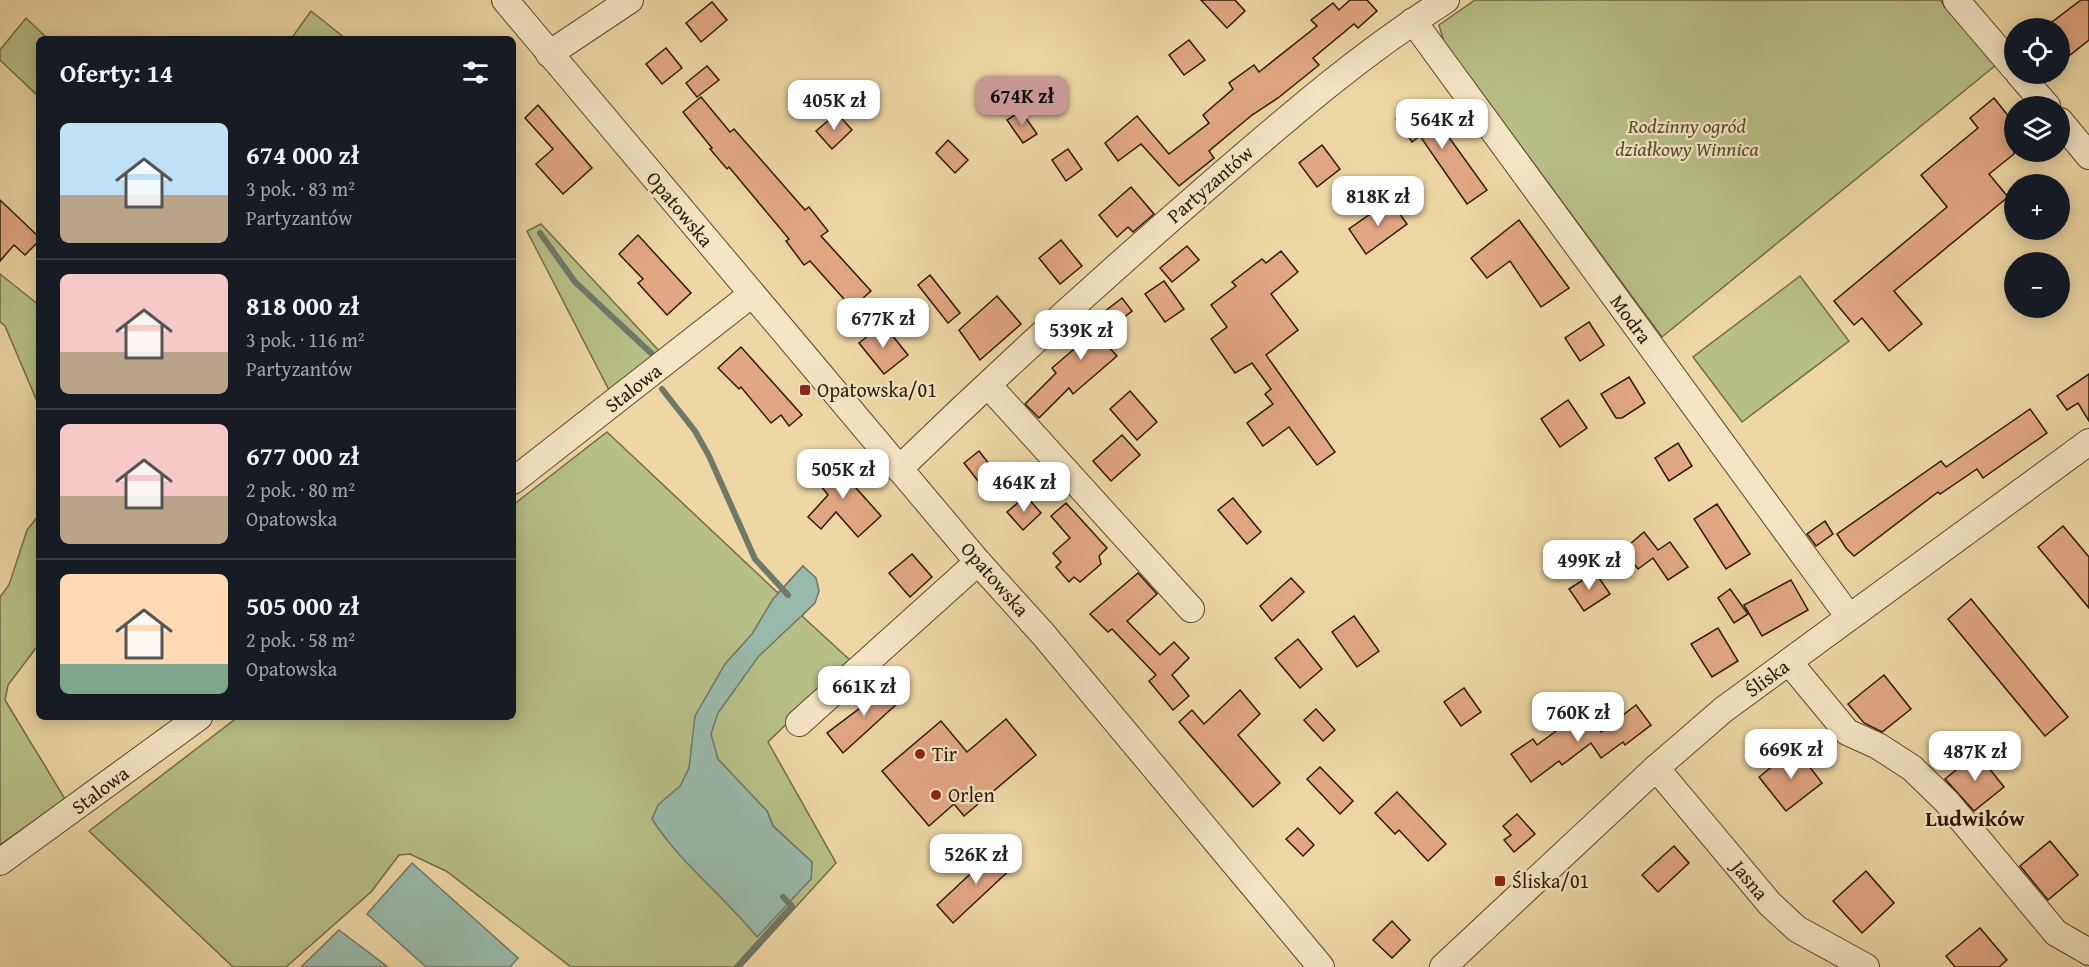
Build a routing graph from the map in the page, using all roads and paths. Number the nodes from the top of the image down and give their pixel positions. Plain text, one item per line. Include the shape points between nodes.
1 (505, 0) edge
2 (630, 0) edge
3 (1446, 0) edge
4 (1956, 0) edge
5 (1413, 21) junction
6 (549, 54) junction
7 (2004, 57) edge
8 (2028, 84) edge
9 (2038, 96) edge
10 (2070, 133) edge
11 (2089, 156) edge
12 (752, 294) junction
13 (988, 385) junction
14 (2089, 442) edge
15 (899, 469) junction
16 (516, 479) edge
17 (978, 562) junction
18 (1191, 609) dead end
19 (1849, 617) junction
20 (1789, 662) junction
21 (196, 720) edge
22 (799, 723) dead end
23 (1656, 768) junction
24 (0, 862) edge
25 (2089, 952) edge
26 (1321, 967) edge
27 (1443, 967) edge
28 (1866, 967) edge

1 - 6 street, Opatowska
2 - 6 street
3 - 5 street, Partyzantów
4 - 7 street
5 - 13 street, Partyzantów via 1333,78 1146,240
5 - 19 street, Modra
6 - 12 street, Opatowska
8 - 9 street
10 - 11 street
12 - 15 street, Opatowska
12 - 16 street, Stalowa
13 - 15 street, Partyzantów
13 - 18 street
14 - 19 street, Śliska
15 - 17 street, Opatowska
17 - 22 street
17 - 26 street, Opatowska via 1043,634
19 - 20 street, Śliska
20 - 23 street, Śliska via 1722,710
20 - 25 street via 1847,732 1912,768 1947,802 2056,933
21 - 24 street, Stalowa
23 - 27 street, Śliska
23 - 28 street, Jasna via 1770,904 1797,929

